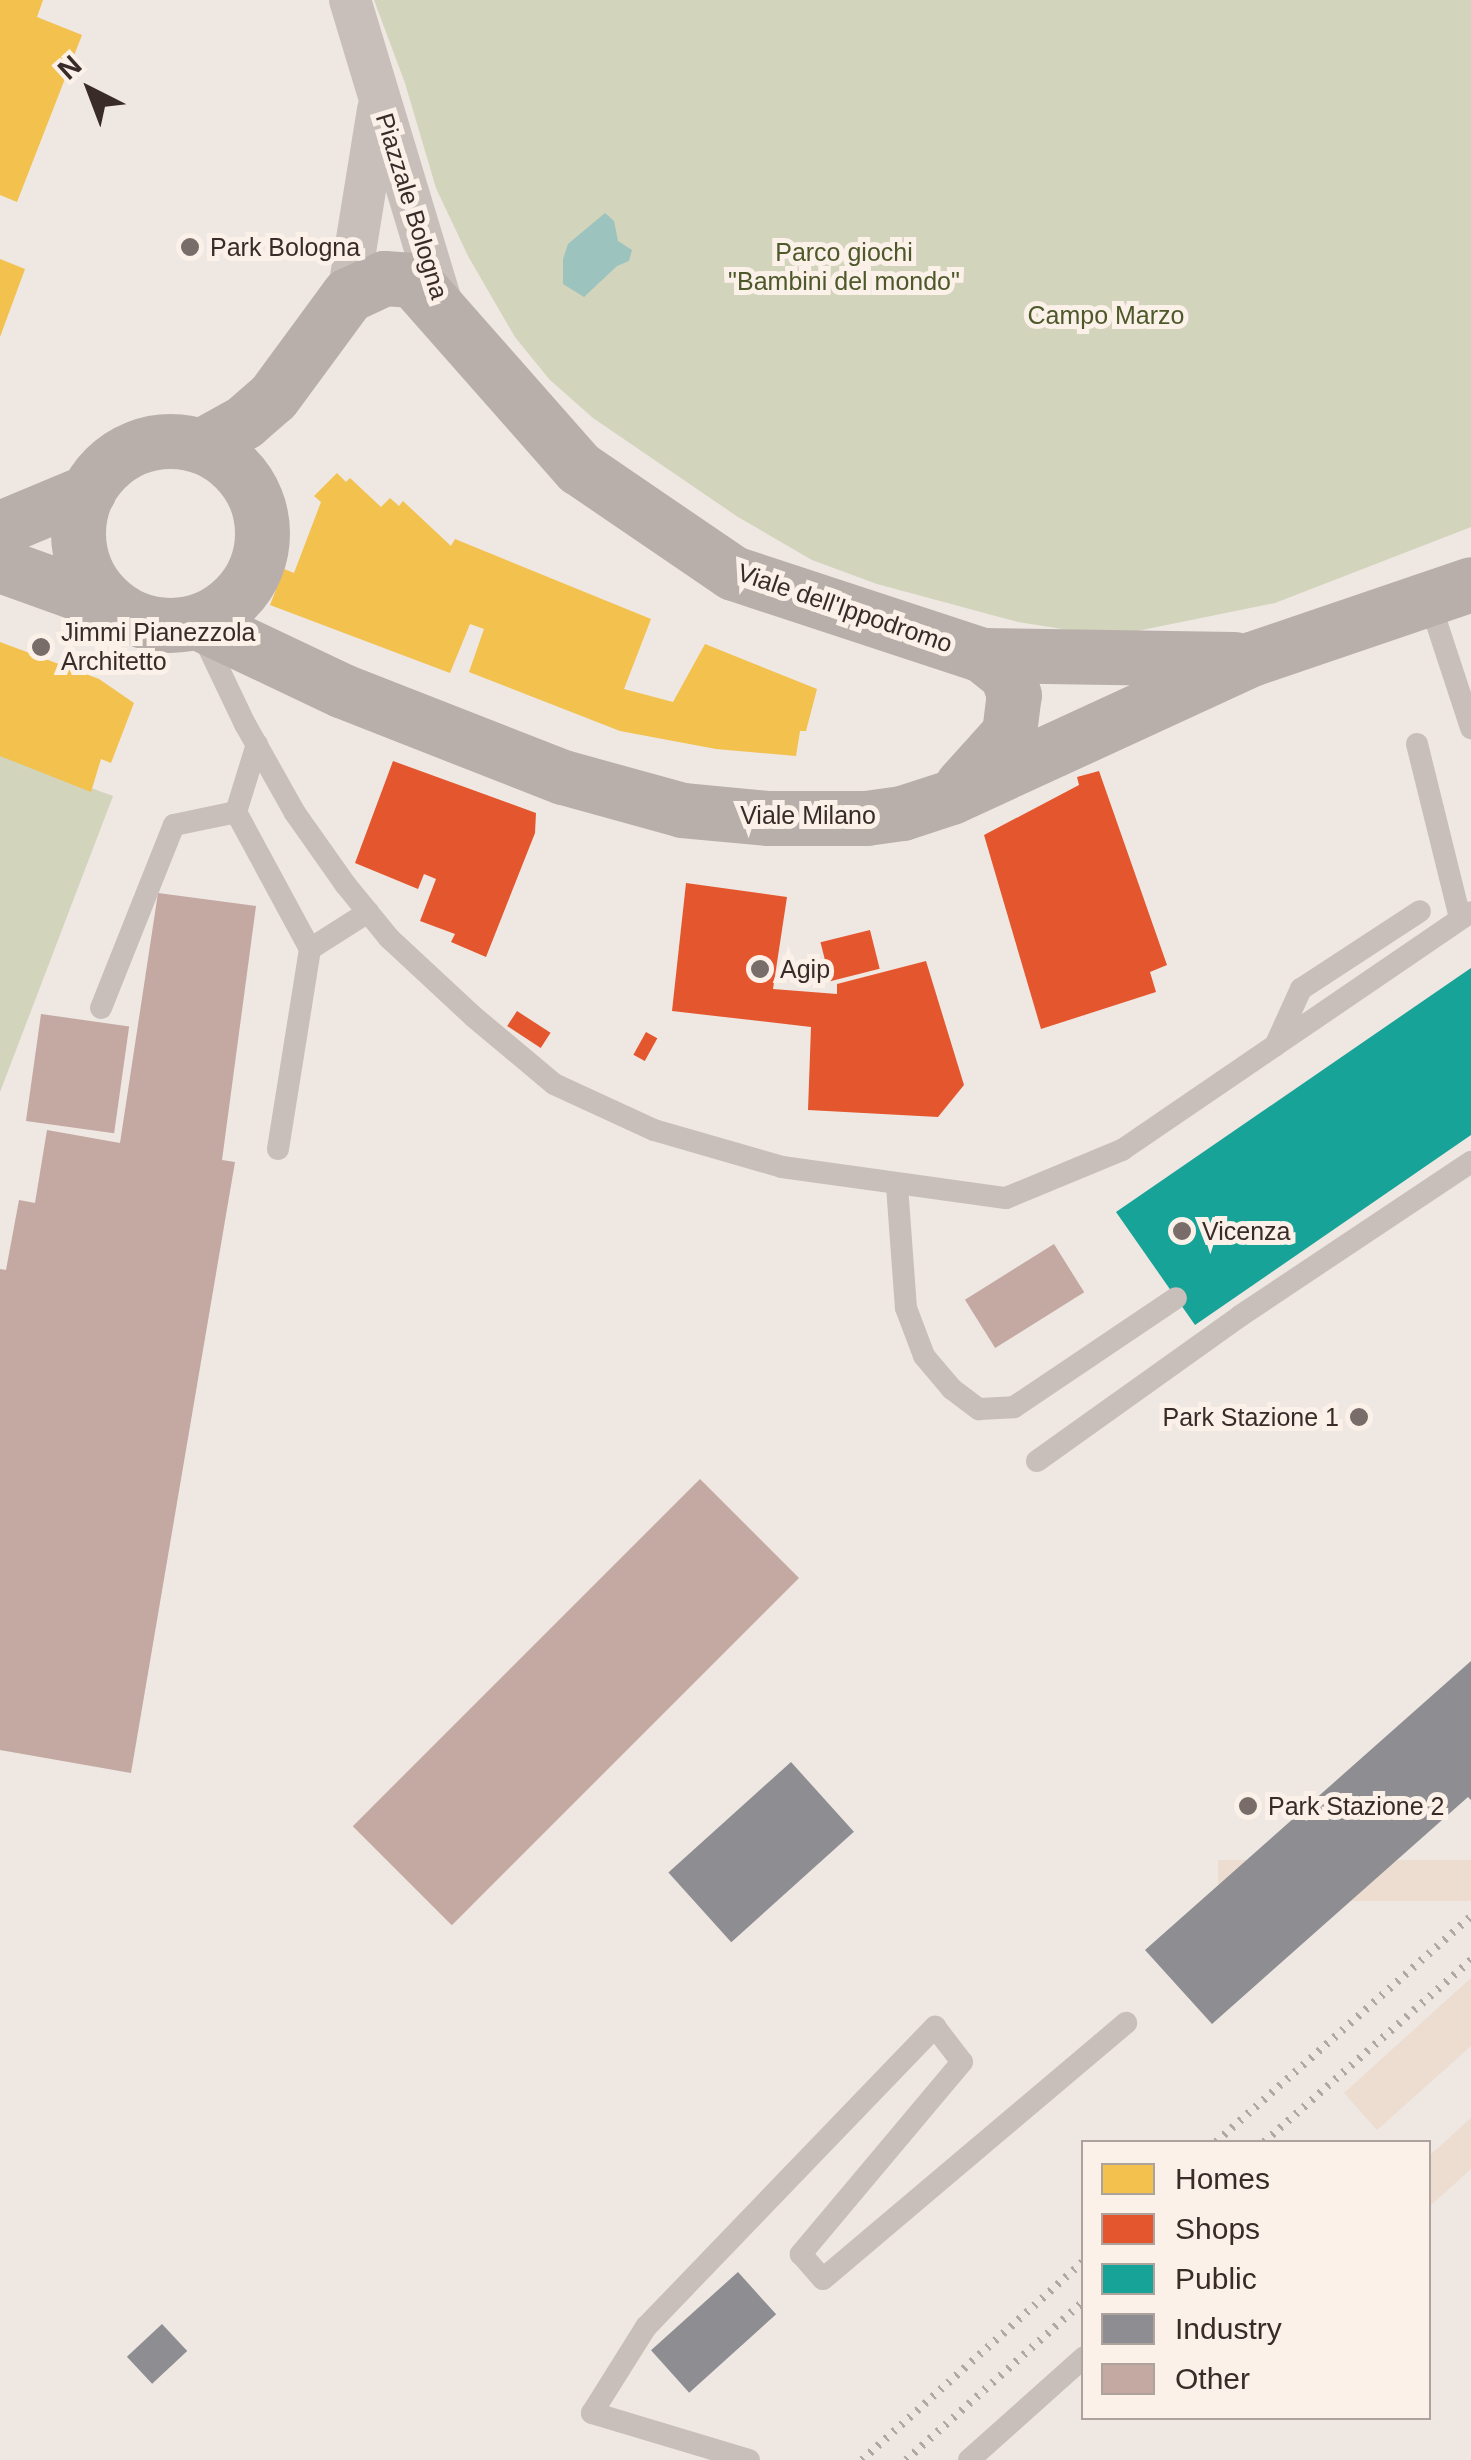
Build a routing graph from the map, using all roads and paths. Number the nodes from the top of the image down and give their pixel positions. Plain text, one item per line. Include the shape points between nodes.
1 (350, 0) edge
2 (380, 99) junction
3 (348, 295) junction
4 (444, 314) junction
5 (204, 444) junction
6 (90, 490) junction
7 (0, 528) edge
8 (0, 565) edge
9 (1450, 592) edge
10 (111, 605) junction
11 (196, 622) junction
12 (982, 655) junction
13 (1251, 659) junction
14 (1471, 728) edge
15 (257, 744) junction
16 (1417, 744) dead end
17 (951, 797) junction
18 (236, 812) junction
19 (1471, 897) edge
20 (1420, 911) dead end
21 (368, 912) junction
22 (1466, 915) edge
23 (310, 948) junction
24 (101, 1008) dead end
25 (1276, 1046) junction
26 (278, 1149) dead end
27 (1471, 1162) edge
28 (898, 1186) junction
29 (1176, 1298) dead end
30 (1037, 1461) dead end
31 (1126, 2023) dead end
32 (1081, 2360) edge
33 (750, 2460) edge
34 (969, 2460) edge

1 - 2 street, Piazzale Bologna
2 - 3 street, Piazzale Bologna
2 - 4 street, Piazzale Bologna
3 - 4 main road, Viale dell'Ippodromo via 384,278 413,280
3 - 5 main road via 273,397
4 - 12 main road, Viale dell'Ippodromo via 579,468 733,572
5 - 6 main road via 166,441 130,452
5 - 11 main road via 247,481 261,535 242,589
6 - 7 main road
6 - 10 main road via 80,520 80,552 91,581
8 - 10 main road
9 - 13 main road, Viale Milano
9 - 14 lane
10 - 11 main road via 152,624
11 - 15 lane
11 - 17 main road, Viale Milano via 343,691 545,770 682,810 866,818
12 - 13 main road, Viale dell'Ippodromo
12 - 17 main road via 1007,675 1009,734
13 - 17 main road, Viale Milano
15 - 18 lane
15 - 21 lane via 295,812
16 - 22 lane
18 - 23 lane
18 - 24 lane via 174,824
19 - 22 lane
20 - 25 lane via 1300,988
21 - 23 lane
21 - 28 lane via 474,1017 554,1084 654,1130 782,1167
22 - 25 lane
23 - 26 lane
25 - 28 lane via 1122,1150 1006,1198
27 - 30 lane
28 - 29 lane via 906,1308 924,1356 980,1409 1014,1407
31 - 33 lane via 823,2278 800,2254 962,2062 935,2027 646,2327 592,2413
32 - 34 lane

